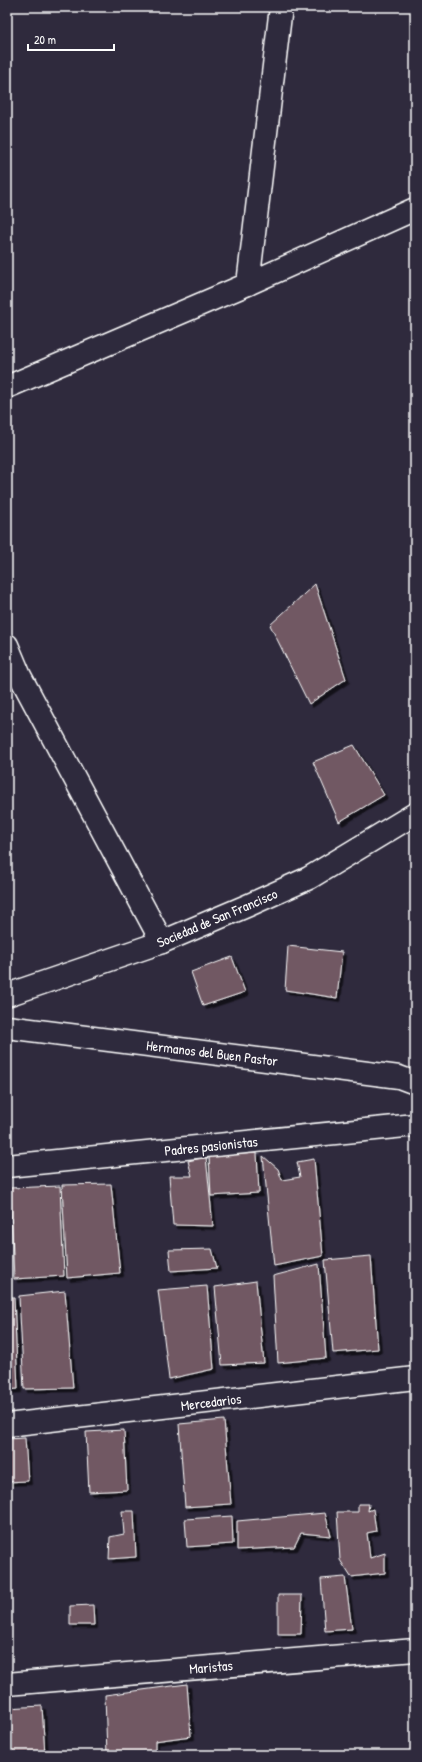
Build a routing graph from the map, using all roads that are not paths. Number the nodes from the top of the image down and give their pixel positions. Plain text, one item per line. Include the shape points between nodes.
1 (281, 7) edge
2 (415, 209) edge
3 (248, 284) junction
4 (7, 387) edge
5 (7, 645) edge
6 (415, 814) edge
7 (162, 942) junction
8 (7, 995) edge
9 (7, 1027) edge
10 (415, 1083) edge
11 (415, 1125) edge
12 (7, 1166) edge
13 (415, 1378) edge
14 (7, 1425) edge
15 (415, 1650) edge
16 (7, 1684) edge

1 - 3 street
2 - 3 street
3 - 4 street
5 - 7 street via 20,676
6 - 7 street, Sociedad de San Francisco via 309,878
7 - 8 street, Sociedad de San Francisco
9 - 10 street, Hermanos del Buen Pastor via 399,1077
11 - 12 street, Padres pasionistas
13 - 14 street, Mercedarios
15 - 16 street, Maristas

